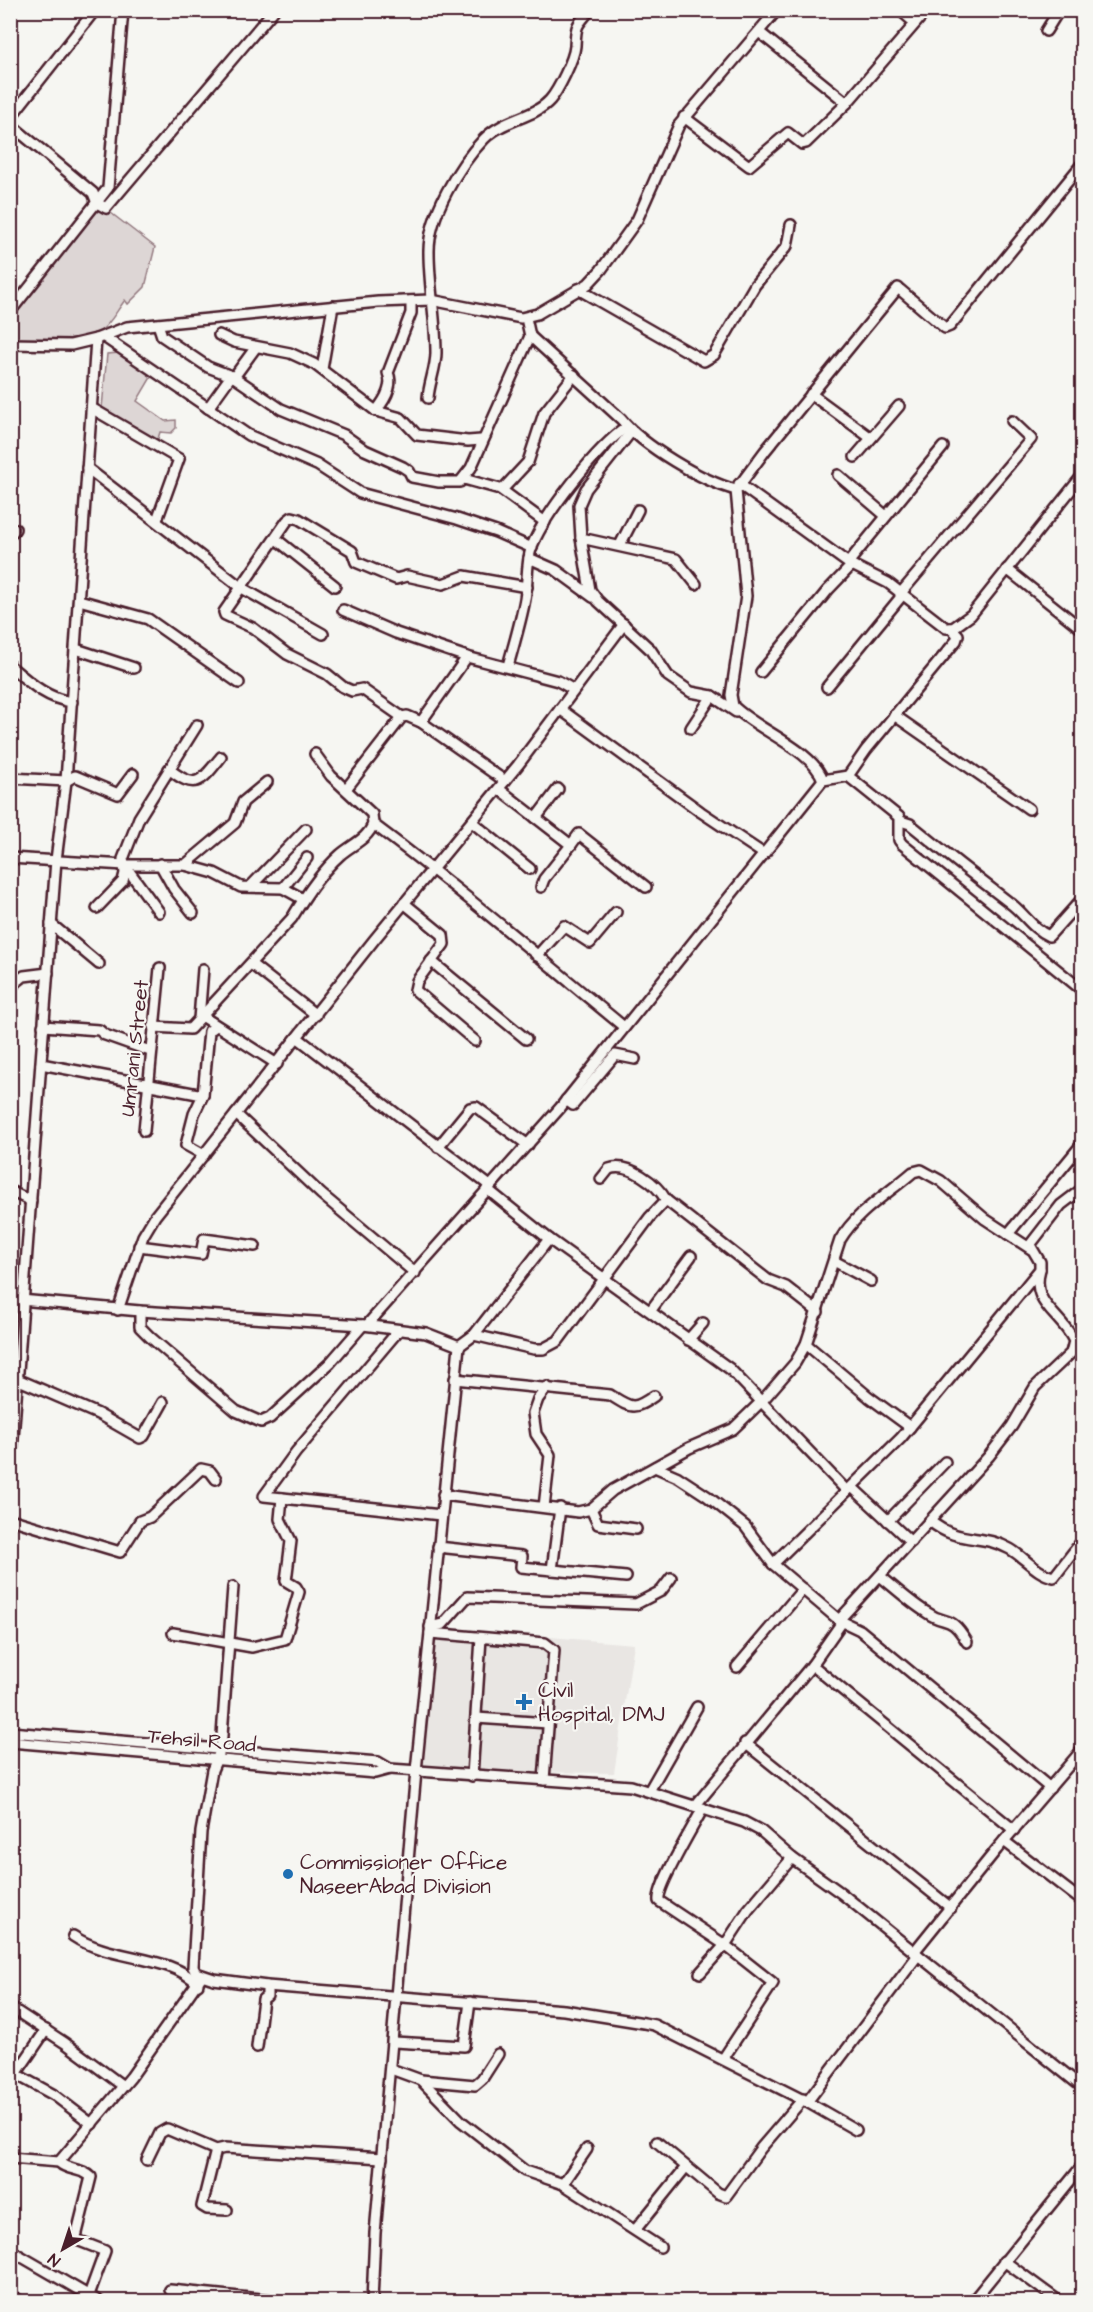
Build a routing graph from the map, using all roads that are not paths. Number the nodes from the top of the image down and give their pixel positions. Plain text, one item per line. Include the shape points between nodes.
1 (95, 10) edge
2 (123, 10) edge
3 (274, 10) edge
4 (590, 10) edge
5 (777, 10) edge
6 (900, 10) edge
7 (927, 10) edge
8 (1059, 10) edge
9 (915, 23) junction
10 (1046, 31) dead end
11 (759, 32) junction
12 (847, 103) junction
13 (684, 117) junction
14 (10, 118) edge
15 (10, 124) edge
16 (1083, 164) edge
17 (97, 203) junction
18 (791, 225) dead end
19 (578, 289) junction
20 (431, 300) junction
21 (411, 301) junction
22 (333, 306) junction
23 (10, 312) edge
24 (526, 318) junction
25 (158, 324) junction
26 (219, 335) dead end
27 (530, 336) junction
28 (100, 338) junction
29 (10, 344) edge
30 (256, 347) junction
31 (322, 369) junction
32 (574, 375) junction
33 (232, 377) junction
34 (811, 393) junction
35 (428, 398) dead end
36 (899, 406) dead end
37 (208, 408) junction
38 (93, 409) junction
39 (375, 411) junction
40 (1012, 421) dead end
41 (629, 429) junction
42 (871, 438) junction
43 (481, 440) junction
44 (943, 447) dead end
45 (855, 457) dead end
46 (87, 468) junction
47 (838, 475) dead end
48 (1083, 476) edge
49 (464, 478) junction
50 (738, 487) junction
51 (502, 490) junction
52 (638, 510) dead end
53 (886, 516) junction
54 (157, 520) junction
55 (545, 522) junction
56 (581, 538) junction
57 (276, 539) junction
58 (620, 545) junction
59 (532, 548) junction
60 (529, 558) junction
61 (850, 564) junction
62 (1007, 568) junction
63 (696, 584) dead end
64 (335, 586) dead end
65 (527, 586) junction
66 (242, 588) junction
67 (900, 594) junction
68 (594, 597) junction
69 (79, 600) junction
70 (343, 610) dead end
71 (624, 624) junction
72 (951, 628) junction
73 (1083, 629) edge
74 (323, 634) dead end
75 (76, 649) junction
76 (467, 657) junction
77 (10, 666) edge
78 (508, 666) junction
79 (134, 668) dead end
80 (761, 672) dead end
81 (239, 683) dead end
82 (827, 687) dead end
83 (574, 690) junction
84 (712, 696) junction
85 (72, 702) junction
86 (560, 709) junction
87 (894, 715) junction
88 (402, 717) junction
89 (421, 722) junction
90 (197, 725) dead end
91 (691, 728) dead end
92 (315, 754) dead end
93 (221, 757) dead end
94 (169, 769) junction
95 (133, 774) dead end
96 (848, 776) junction
97 (10, 778) edge
98 (823, 780) junction
99 (66, 781) junction
100 (267, 782) dead end
101 (502, 785) junction
102 (346, 789) junction
103 (558, 789) dead end
104 (1029, 809) dead end
105 (537, 819) junction
106 (472, 822) junction
107 (900, 823) junction
108 (374, 824) junction
109 (306, 830) dead end
110 (571, 845) junction
111 (764, 854) junction
112 (10, 858) edge
113 (307, 858) dead end
114 (56, 860) junction
115 (160, 864) junction
116 (125, 865) junction
117 (185, 865) junction
118 (530, 869) dead end
119 (432, 870) junction
120 (250, 887) junction
121 (541, 887) dead end
122 (646, 887) dead end
123 (284, 888) junction
124 (303, 899) junction
125 (1083, 899) edge
126 (405, 903) junction
127 (97, 908) dead end
128 (159, 912) dead end
129 (616, 912) dead end
130 (194, 913) dead end
131 (51, 924) junction
132 (537, 956) junction
133 (432, 961) junction
134 (99, 964) dead end
135 (251, 964) junction
136 (160, 968) dead end
137 (203, 969) dead end
138 (48, 973) junction
139 (10, 987) edge
140 (1083, 990) edge
141 (316, 1015) junction
142 (200, 1018) junction
143 (43, 1026) junction
144 (216, 1026) junction
145 (153, 1027) junction
146 (624, 1027) junction
147 (298, 1038) junction
148 (526, 1039) dead end
149 (474, 1041) dead end
150 (150, 1051) junction
151 (635, 1059) dead end
152 (41, 1064) junction
153 (277, 1064) junction
154 (148, 1086) junction
155 (203, 1095) junction
156 (566, 1100) junction
157 (236, 1114) junction
158 (144, 1131) dead end
159 (1083, 1144) edge
160 (528, 1145) junction
161 (438, 1147) junction
162 (204, 1155) junction
163 (601, 1179) dead end
164 (489, 1188) junction
165 (1083, 1189) edge
166 (10, 1191) edge
167 (666, 1200) junction
168 (31, 1201) junction
169 (1008, 1234) junction
170 (549, 1239) junction
171 (139, 1246) junction
172 (255, 1246) dead end
173 (1031, 1249) junction
174 (691, 1256) dead end
175 (834, 1261) junction
176 (1040, 1269) junction
177 (415, 1274) junction
178 (604, 1279) junction
179 (871, 1281) dead end
180 (10, 1299) edge
181 (22, 1300) junction
182 (118, 1310) junction
183 (651, 1310) junction
184 (140, 1311) junction
185 (818, 1312) junction
186 (703, 1323) dead end
187 (365, 1325) junction
188 (399, 1330) junction
189 (474, 1335) junction
190 (688, 1340) junction
191 (806, 1344) junction
192 (459, 1346) junction
193 (17, 1379) junction
194 (455, 1379) junction
195 (547, 1387) junction
196 (654, 1396) dead end
197 (763, 1400) junction
198 (164, 1402) dead end
199 (910, 1427) junction
200 (945, 1462) dead end
201 (655, 1467) junction
202 (10, 1479) edge
203 (216, 1479) dead end
204 (850, 1489) junction
205 (443, 1495) junction
206 (282, 1498) junction
207 (544, 1507) junction
208 (560, 1508) junction
209 (591, 1509) junction
210 (441, 1515) junction
211 (10, 1520) edge
212 (888, 1521) junction
213 (930, 1521) junction
214 (636, 1529) dead end
215 (1083, 1541) edge
216 (911, 1542) junction
217 (438, 1547) junction
218 (773, 1564) junction
219 (552, 1570) junction
220 (880, 1576) junction
221 (626, 1577) dead end
222 (671, 1578) dead end
223 (233, 1587) dead end
224 (803, 1589) junction
225 (839, 1620) junction
226 (430, 1630) junction
227 (173, 1633) dead end
228 (481, 1638) junction
229 (967, 1642) dead end
230 (230, 1644) junction
231 (812, 1665) junction
232 (737, 1667) dead end
233 (697, 1707) dead end
234 (476, 1718) junction
235 (548, 1723) junction
236 (10, 1732) edge
237 (10, 1743) edge
238 (745, 1743) junction
239 (221, 1749) junction
240 (1083, 1750) edge
241 (219, 1760) junction
242 (390, 1769) junction
243 (416, 1771) junction
244 (472, 1776) junction
245 (544, 1780) junction
246 (1050, 1788) junction
247 (649, 1791) junction
248 (699, 1807) junction
249 (1014, 1830) junction
250 (1004, 1841) junction
251 (792, 1858) junction
252 (1083, 1901) edge
253 (951, 1908) junction
254 (73, 1936) dead end
255 (725, 1945) junction
256 (916, 1954) junction
257 (700, 1973) dead end
258 (200, 1980) junction
259 (267, 1986) junction
260 (397, 1996) junction
261 (470, 2002) junction
262 (10, 2007) edge
263 (46, 2030) junction
264 (394, 2042) junction
265 (257, 2047) dead end
266 (498, 2054) dead end
267 (723, 2059) junction
268 (391, 2069) junction
269 (13, 2072) edge
270 (422, 2080) junction
271 (123, 2086) junction
272 (1083, 2086) edge
273 (805, 2100) junction
274 (92, 2124) junction
275 (856, 2130) dead end
276 (657, 2142) dead end
277 (587, 2149) dead end
278 (216, 2150) junction
279 (10, 2158) edge
280 (382, 2158) junction
281 (147, 2160) dead end
282 (58, 2162) junction
283 (1083, 2166) edge
284 (686, 2167) junction
285 (563, 2184) junction
286 (227, 2210) dead end
287 (636, 2229) junction
288 (660, 2247) dead end
289 (10, 2250) edge
290 (1004, 2261) junction
291 (170, 2290) dead end
292 (10, 2294) edge
293 (89, 2295) junction
294 (21, 2301) edge
295 (100, 2301) edge
296 (291, 2301) edge
297 (372, 2301) edge
298 (972, 2301) edge
299 (1060, 2301) edge

1 - 14 street
2 - 17 street via 108,188
3 - 17 street via 109,206
4 - 20 street via 579,22 573,37 575,47 549,101 501,124 462,165 434,224 429,251
5 - 11 street
6 - 9 street
7 - 9 street
8 - 10 street
9 - 12 street
11 - 12 street
11 - 13 street
12 - 13 street via 806,143 788,133 749,166
13 - 19 street via 637,220 593,280
15 - 17 street via 93,193
16 - 34 street via 950,326 945,328 898,288
17 - 23 street
18 - 19 street via 787,246 755,285 714,355 704,361
19 - 24 street
20 - 21 street
20 - 24 street
20 - 35 street via 436,356
21 - 22 street
21 - 39 street via 411,314 388,373 390,388
22 - 25 street
22 - 31 street
24 - 27 street
25 - 28 street via 127,327
25 - 33 street via 162,336 208,367
26 - 30 street
27 - 32 street
27 - 43 street
28 - 29 street via 71,345
28 - 37 street
28 - 38 street
30 - 31 street via 290,353
30 - 33 street
31 - 39 street
32 - 41 street
32 - 51 street via 544,413 528,462
33 - 37 street
33 - 49 street via 280,409 339,433 365,450 408,469 412,477 452,482
34 - 42 street
34 - 50 street
36 - 42 street
37 - 59 street via 266,445 317,465 360,493 457,519
38 - 46 street
38 - 54 street via 179,459
39 - 43 street via 401,418 417,435
40 - 67 street via 1031,439
41 - 50 street via 712,483
41 - 55 street via 600,452
41 - 56 street via 582,497
42 - 45 street
43 - 49 street
44 - 53 street
46 - 54 street
46 - 69 street
47 - 53 street
48 - 62 street
49 - 51 street
50 - 61 street
50 - 98 street via 746,596 731,695 733,706 802,754 819,769
51 - 55 street
52 - 58 street
53 - 61 street
54 - 66 street
55 - 59 street
56 - 58 street
56 - 68 street
57 - 64 street
57 - 65 street via 292,517 352,551 356,562 396,579 407,576 443,584 464,576
57 - 66 street
58 - 63 street via 676,559
59 - 60 street
60 - 65 street
60 - 68 street via 556,570
61 - 67 street via 888,583
61 - 80 street
62 - 72 street via 971,615
62 - 73 street
65 - 78 street
66 - 74 street
66 - 88 street via 225,615 253,628 287,654 327,674 343,687 352,691 362,689
67 - 72 street
67 - 82 street
68 - 71 street
69 - 75 street
69 - 81 street via 148,618
70 - 76 street
71 - 83 street
71 - 84 street via 650,649 668,676 691,692
72 - 87 street via 958,635 956,641
75 - 79 street
75 - 85 street
76 - 78 street
76 - 89 street
77 - 85 street via 35,687
78 - 83 street
83 - 86 street
84 - 91 street
84 - 98 street
85 - 99 street
86 - 101 street
86 - 111 street
87 - 96 street
87 - 104 street
88 - 89 street
88 - 102 street
89 - 101 street
90 - 94 street
92 - 102 street
93 - 94 street via 196,782 188,782
94 - 116 street via 139,818 123,859
95 - 99 street via 118,794 75,776
96 - 98 street
96 - 107 street
97 - 99 street
98 - 111 street
99 - 114 street
100 - 117 street via 243,802 235,823
101 - 105 street
101 - 106 street
102 - 108 street via 372,814
103 - 105 street
105 - 110 street
106 - 118 street
106 - 119 street
107 - 125 street via 910,824 1046,935
107 - 140 street via 898,836 902,844
108 - 119 street
108 - 124 street via 371,831 339,856
109 - 120 street
110 - 121 street
110 - 122 street via 579,834
111 - 146 street
112 - 114 street
113 - 123 street
114 - 116 street
114 - 131 street
115 - 116 street
115 - 117 street
115 - 130 street
116 - 127 street via 123,881
116 - 128 street
117 - 120 street
119 - 126 street
119 - 132 street
120 - 123 street
123 - 124 street
124 - 135 street via 292,918
126 - 133 street via 443,935 444,944
126 - 141 street
129 - 132 street via 590,943 564,926
131 - 134 street
131 - 138 street
132 - 146 street
133 - 148 street
133 - 149 street via 415,990
135 - 141 street
135 - 142 street
136 - 145 street, Umrani Street
137 - 142 street
138 - 139 street via 24,976
138 - 143 street
141 - 147 street
142 - 144 street
142 - 145 street via 190,1029
143 - 150 street via 99,1030
143 - 152 street
144 - 153 street
144 - 155 street via 209,1031
145 - 150 street, Umrani Street
146 - 156 street
147 - 153 street
147 - 161 street
150 - 154 street, Umrani Street
151 - 156 street via 615,1055 573,1105
152 - 154 street
152 - 168 street
153 - 157 street
154 - 155 street
154 - 158 street, Umrani Street
155 - 162 street via 186,1145
156 - 160 street
157 - 162 street
157 - 177 street
159 - 169 street
160 - 161 street via 476,1107 470,1108
160 - 164 street
161 - 164 street
162 - 171 street via 155,1216
163 - 167 street via 609,1169 625,1169 644,1179
164 - 170 street
164 - 177 street
165 - 173 street via 1061,1205 1030,1245
166 - 168 street
167 - 178 street
167 - 185 street via 768,1280 786,1287
168 - 181 street
169 - 173 street
169 - 175 street via 921,1170 913,1172 861,1213 840,1240
170 - 178 street
170 - 189 street
171 - 172 street via 201,1254 204,1239
171 - 182 street
173 - 176 street
174 - 183 street
175 - 179 street
175 - 185 street
176 - 199 street
176 - 213 street via 1038,1292 1044,1304 1068,1328 1074,1341 1071,1353 1035,1387 990,1456
177 - 187 street
178 - 183 street
178 - 189 street via 558,1341 543,1349
180 - 181 street
181 - 182 street
181 - 193 street
182 - 184 street
183 - 190 street
184 - 187 street
184 - 187 street via 141,1327 150,1337 236,1411 261,1422 330,1363
185 - 191 street
186 - 190 street
187 - 188 street
188 - 192 street via 426,1334
188 - 206 street via 264,1493 266,1497
189 - 192 street
190 - 197 street via 730,1368
191 - 197 street
191 - 199 street
192 - 194 street
193 - 198 street via 98,1414 140,1438
193 - 202 street
194 - 195 street
194 - 205 street
195 - 196 street via 610,1395 632,1407
195 - 207 street via 533,1413 537,1434 549,1455
197 - 201 street via 733,1430
197 - 204 street
199 - 204 street
200 - 212 street
201 - 209 street via 612,1490
201 - 218 street via 707,1496 745,1526
203 - 211 street via 201,1468 150,1517 140,1521 120,1552
204 - 212 street
204 - 218 street
205 - 207 street
205 - 210 street
206 - 210 street
206 - 230 street via 280,1519 291,1541 286,1581 299,1592 290,1629 285,1639 276,1642 252,1647
207 - 208 street
208 - 209 street via 578,1512
208 - 219 street
209 - 214 street via 598,1524
210 - 217 street
212 - 216 street
213 - 215 street via 959,1538 1009,1548 1054,1577
213 - 216 street
216 - 220 street
217 - 219 street via 522,1556 521,1567
217 - 226 street
218 - 224 street
219 - 221 street
220 - 225 street
220 - 229 street via 932,1616 950,1620
222 - 226 street via 662,1591 636,1604 467,1597 443,1624
223 - 230 street
224 - 225 street
224 - 232 street
225 - 231 street via 840,1626
225 - 246 street via 860,1630
226 - 228 street
226 - 243 street
227 - 230 street
228 - 234 street
228 - 235 street via 551,1646 554,1650
230 - 239 street
231 - 238 street
231 - 249 street
233 - 247 street
234 - 235 street
234 - 244 street
235 - 245 street
236 - 239 street
237 - 241 street, Tehsil Road
238 - 248 street
238 - 253 street
239 - 241 street
239 - 242 street via 378,1762
240 - 246 street
241 - 242 street, Tehsil Road via 375,1773
241 - 258 street via 212,1770 196,1881 193,1967
242 - 243 street
243 - 244 street
243 - 260 street
244 - 245 street
245 - 247 street via 631,1786
246 - 249 street
247 - 248 street
248 - 251 street via 761,1831
248 - 255 street via 658,1896 659,1901
249 - 250 street
250 - 252 street
250 - 253 street
251 - 255 street via 748,1910
251 - 256 street
253 - 256 street
254 - 258 street via 101,1951 188,1973
255 - 257 street
255 - 267 street via 773,1983
256 - 272 street
256 - 273 street
258 - 259 street
258 - 271 street
259 - 260 street
259 - 265 street
260 - 261 street
260 - 264 street
261 - 264 street via 464,2046
261 - 267 street via 564,2010 644,2023
262 - 263 street
263 - 269 street
263 - 271 street
264 - 268 street
266 - 270 street via 475,2085
267 - 273 street
268 - 270 street
268 - 280 street
269 - 274 street via 54,2095
270 - 285 street via 461,2121 525,2171
271 - 274 street
273 - 275 street
273 - 284 street via 761,2148 726,2196
274 - 282 street
276 - 284 street
277 - 285 street
278 - 280 street
278 - 281 street via 167,2129 160,2133
278 - 286 street via 202,2206
279 - 282 street
280 - 297 street
282 - 293 street via 91,2177 76,2237 105,2251
283 - 290 street
284 - 287 street
285 - 287 street
287 - 288 street
289 - 293 street
290 - 298 street
290 - 299 street
291 - 296 street
292 - 294 street
293 - 295 street

